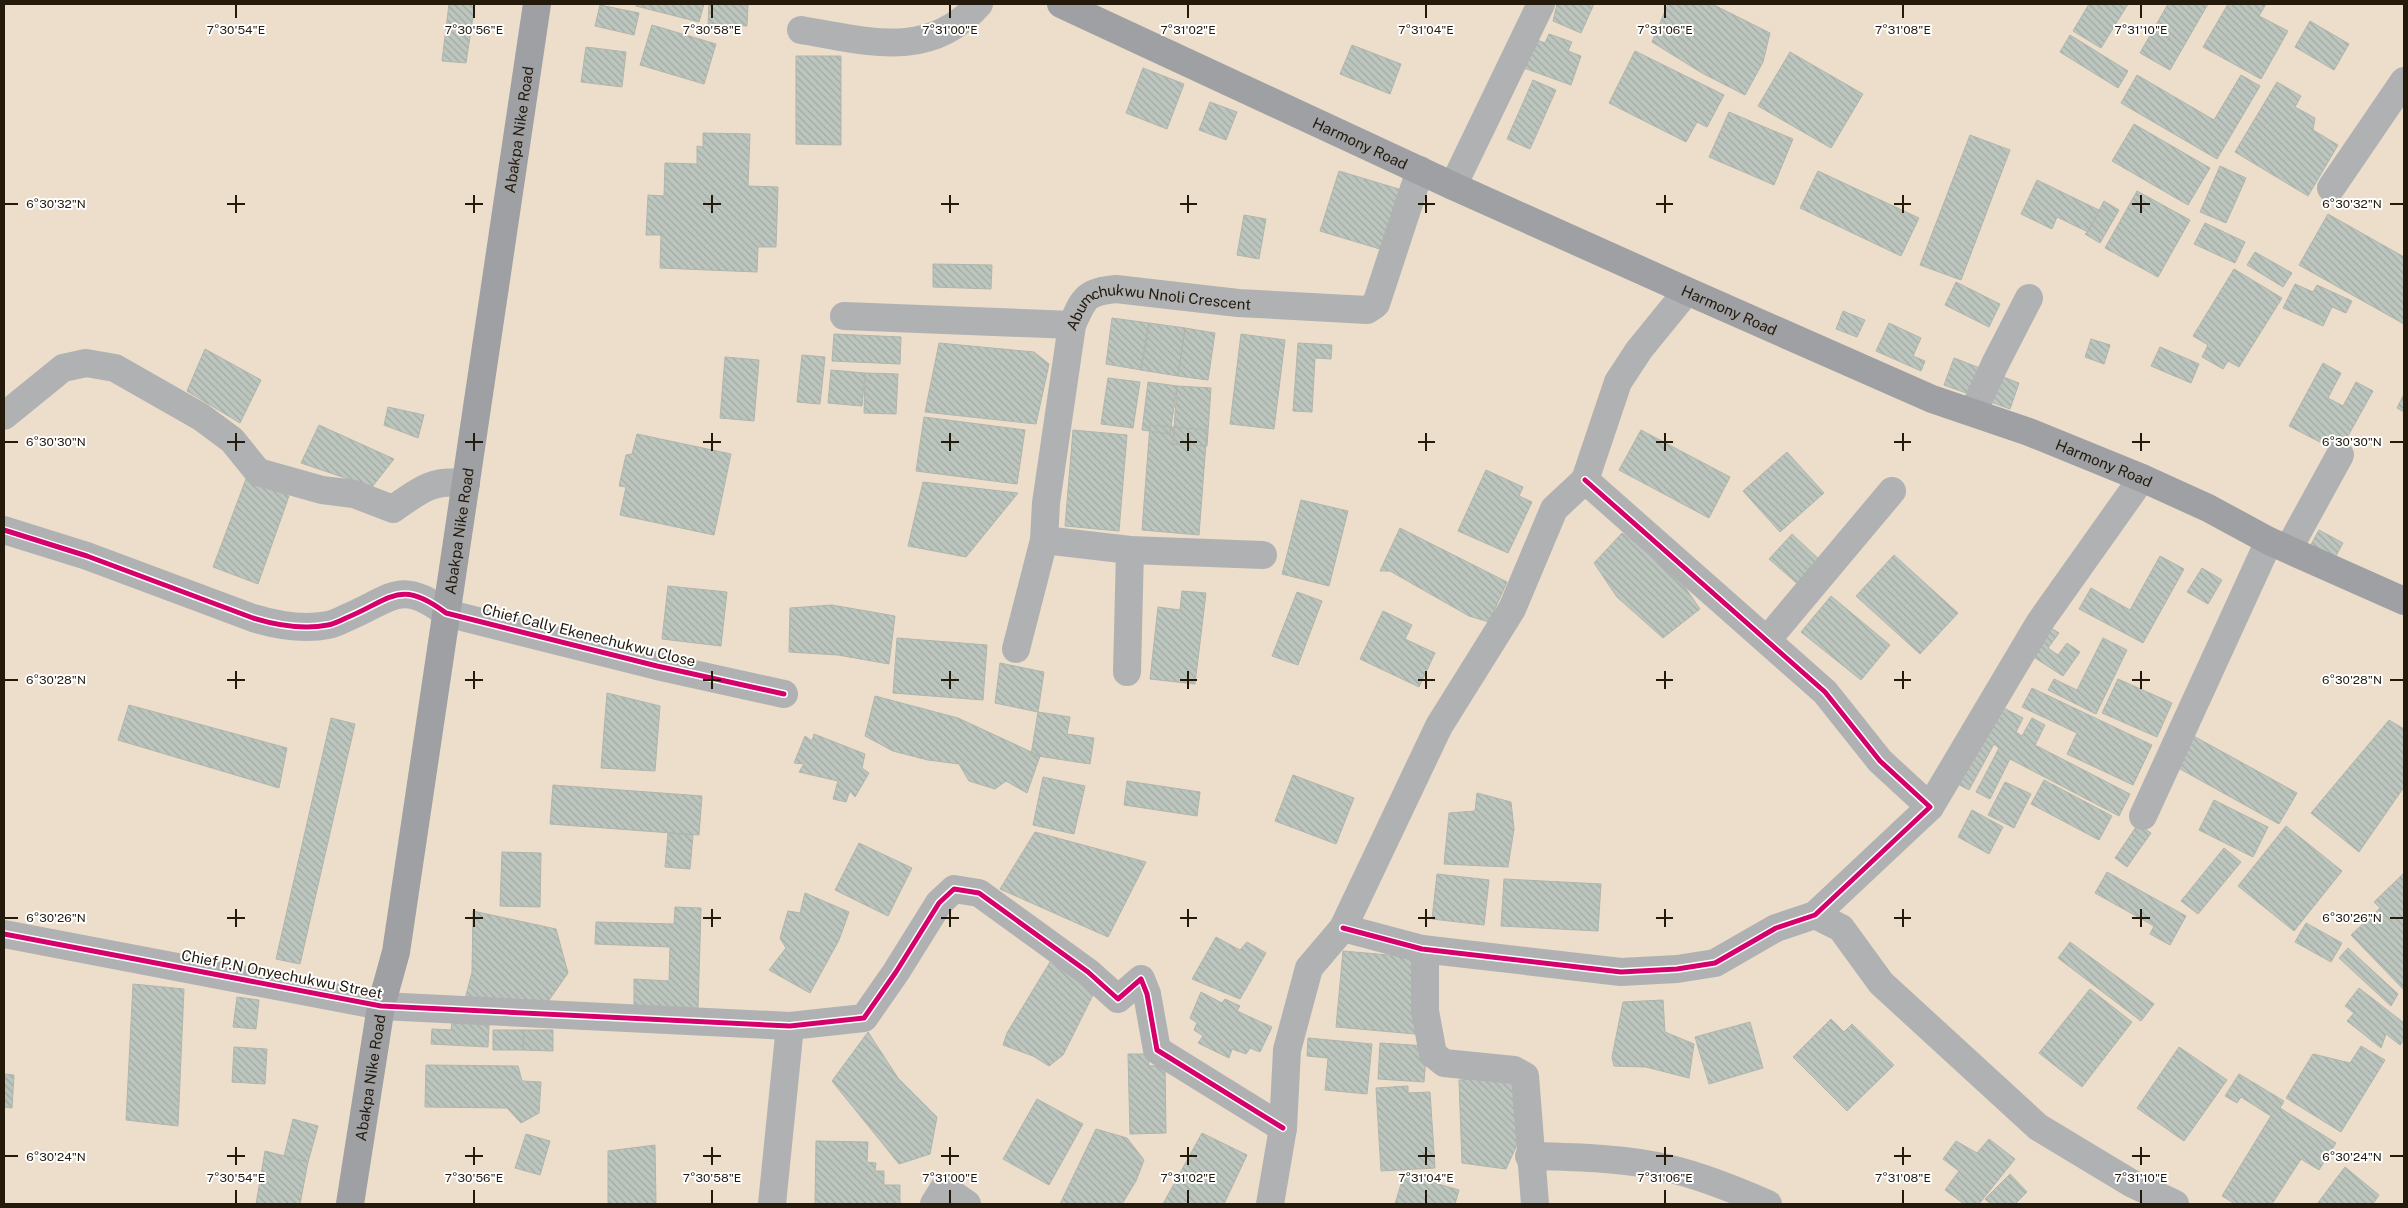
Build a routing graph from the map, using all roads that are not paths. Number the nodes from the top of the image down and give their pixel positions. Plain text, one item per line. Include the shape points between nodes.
1 (537, 4) edge
2 (980, 4) edge
3 (1061, 4) edge
4 (1541, 4) edge
5 (801, 30) dead end
6 (2404, 81) edge
7 (1420, 170) junction
8 (1453, 186) junction
9 (2331, 188) dead end
10 (1687, 291) junction
11 (2029, 298) dead end
12 (844, 316) dead end
13 (1072, 325) junction
14 (1974, 412) junction
15 (4, 416) edge
16 (2340, 455) dead end
17 (2142, 478) junction
18 (1585, 480) junction
19 (466, 484) junction
20 (1892, 491) dead end
21 (4, 530) edge
22 (1044, 540) junction
23 (2279, 544) junction
24 (1130, 550) junction
25 (1263, 555) dead end
26 (2404, 601) edge
27 (446, 613) junction
28 (1767, 640) junction
29 (1016, 650) dead end
30 (1126, 672) dead end
31 (784, 694) dead end
32 (1930, 807) junction
33 (2143, 816) dead end
34 (1815, 915) junction
35 (1342, 928) junction
36 (4, 934) edge
37 (1422, 949) junction
38 (381, 1006) junction
39 (790, 1026) junction
40 (1283, 1128) junction
41 (1529, 1156) junction
42 (350, 1204) edge
43 (772, 1204) edge
44 (934, 1204) edge
45 (967, 1204) edge
46 (1270, 1204) edge
47 (1534, 1204) edge
48 (1768, 1204) edge
49 (2175, 1204) edge

1 - 19 main road, Abakpa Nike Road
2 - 5 street via 951,29 910,44 880,43
3 - 7 main road, Harmony Road
4 - 8 street
6 - 9 street
7 - 8 main road, Harmony Road
7 - 13 street, Abumchukwu Nnoli Crescent via 1376,304 1367,310 1238,303 1116,289 1099,290 1083,299
8 - 10 main road, Harmony Road
10 - 14 main road, Harmony Road via 1932,399
10 - 18 street via 1639,350 1618,382
11 - 14 street
12 - 13 street
13 - 22 street, Abumchukwu Nnoli Crescent via 1046,503
14 - 17 main road, Harmony Road
15 - 19 street via 63,368 86,363 114,368 201,417 232,440 258,472 322,490 354,494 393,509 427,485 451,481
16 - 23 street
17 - 23 main road, Harmony Road
17 - 32 street via 2040,622
18 - 28 street
18 - 35 street via 1554,509 1512,609 1439,726
19 - 27 main road, Abakpa Nike Road
20 - 28 street
21 - 27 street via 87,556 280,626 329,626 392,596 412,593 427,598
22 - 24 street
22 - 29 street, Abumchukwu Nnoli Crescent
23 - 26 main road, Harmony Road
23 - 33 street
24 - 25 street
24 - 30 street
27 - 31 street, Chief Cally Ekenechukwu Close
27 - 38 main road, Abakpa Nike Road via 396,952
28 - 32 street via 1825,692 1880,761
32 - 34 street
34 - 37 street via 1776,928 1715,963 1677,969 1621,972
34 - 49 street via 1841,928 1881,983 2038,1127 2131,1183
35 - 37 street
35 - 40 street via 1309,968 1296,1012 1287,1050
36 - 38 street, Chief P.N Onyechukwu Street
37 - 41 street via 1425,958 1425,1011 1433,1054 1444,1063 1514,1070 1525,1076
38 - 39 street, Chief P.N Onyechukwu Street
38 - 42 main road, Abakpa Nike Road
39 - 40 street, Chief P.N Onyechukwu Street via 864,1018 939,903 954,889 979,893 1088,972 1118,999 1141,979 1147,994 1156,1050
39 - 43 street
40 - 46 street
41 - 47 street
41 - 48 street via 1583,1157 1669,1168 1730,1187
44 - 45 street via 944,1188

